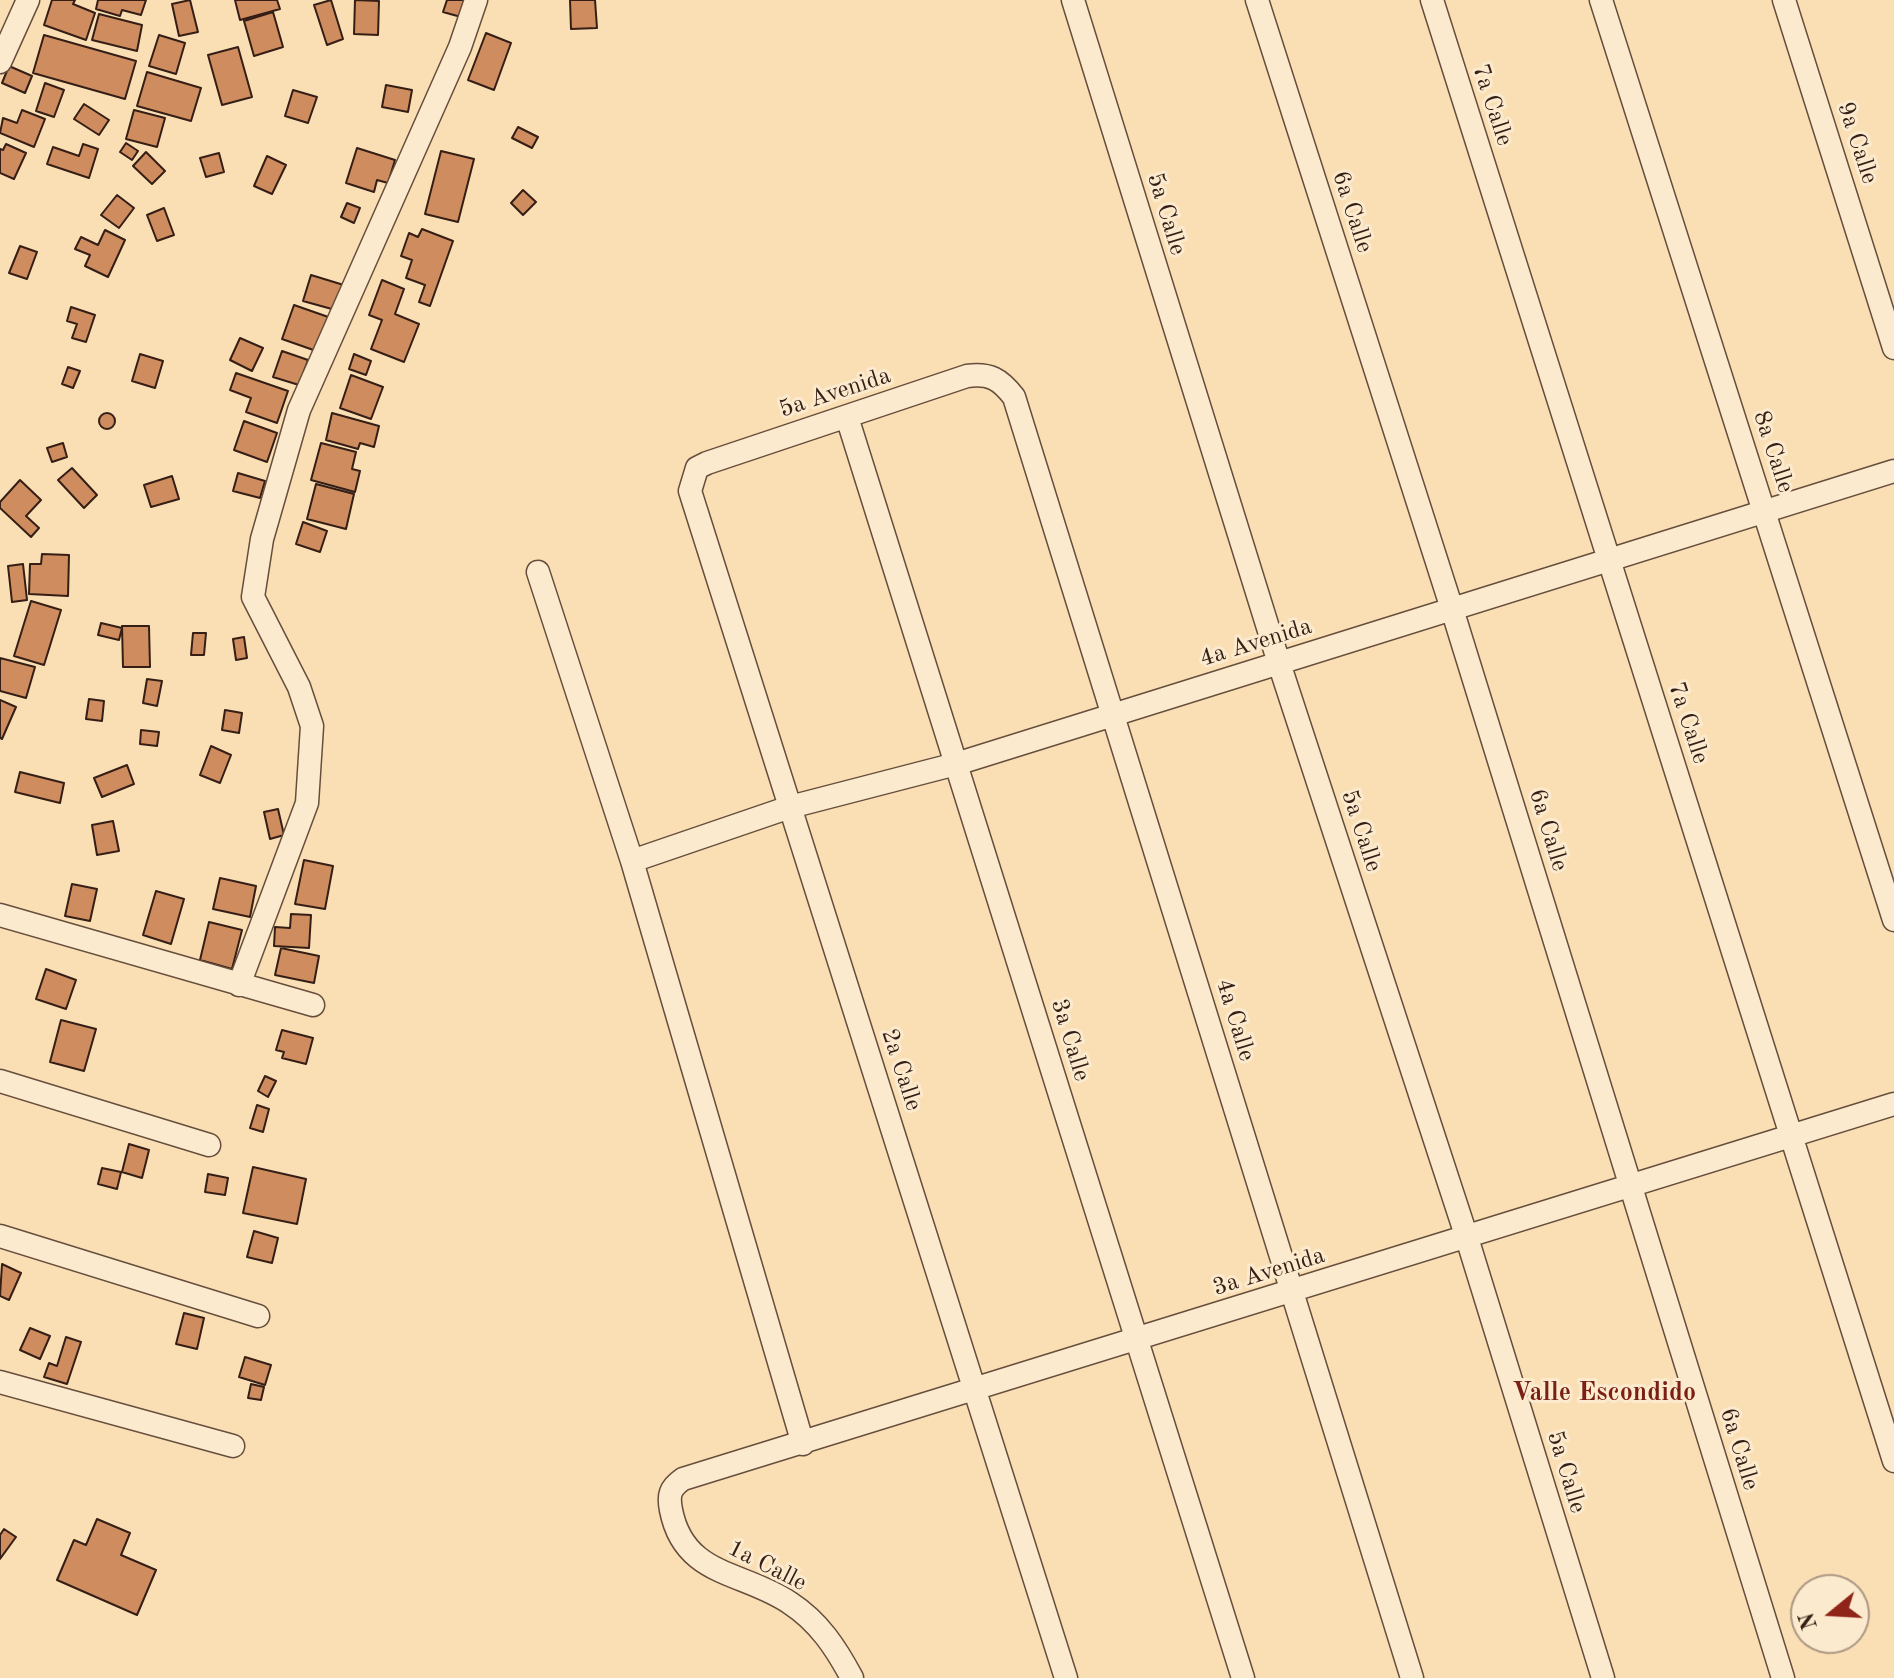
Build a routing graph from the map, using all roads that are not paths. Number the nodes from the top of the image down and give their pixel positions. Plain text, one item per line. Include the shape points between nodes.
1 (28, 0) edge
2 (476, 0) edge
3 (1073, 0) edge
4 (1257, 0) edge
5 (1432, 0) edge
6 (1601, 0) edge
7 (1784, 0) edge
8 (0, 62) edge
9 (1894, 348) edge
10 (1002, 381) joint
11 (847, 417) junction
12 (1894, 471) edge
13 (691, 478) joint
14 (1764, 511) junction
15 (1609, 559) junction
16 (538, 572) dead end
17 (1452, 609) junction
18 (1279, 663) junction
19 (1112, 715) junction
20 (956, 764) junction
21 (790, 807) junction
22 (632, 861) junction
23 (0, 915) edge
24 (1894, 920) edge
25 (239, 985) junction
26 (313, 1005) dead end
27 (0, 1081) edge
28 (1894, 1104) edge
29 (1792, 1136) junction
30 (209, 1145) dead end
31 (1631, 1186) junction
32 (0, 1236) edge
33 (1467, 1238) junction
34 (1292, 1291) junction
35 (258, 1316) dead end
36 (1137, 1341) junction
37 (0, 1382) edge
38 (976, 1391) junction
39 (803, 1444) junction
40 (233, 1446) dead end
41 (1894, 1461) edge
42 (669, 1498) joint
43 (852, 1678) edge
44 (1066, 1678) edge
45 (1243, 1678) edge
46 (1412, 1678) edge
47 (1603, 1678) edge
48 (1783, 1678) edge

1 - 8 street
2 - 25 street via 299,410 262,539 253,597 299,687 312,726 307,803
3 - 18 street, 5a Calle
4 - 17 street, 6a Calle
5 - 15 street, 7a Calle
6 - 14 street, 8a Calle
7 - 9 street, 9a Calle
10 - 11 street, 5a Avenida via 983,374 967,376
10 - 19 street, 4a Calle via 1014,397
11 - 13 street, 5a Avenida via 707,463
11 - 20 street, 3a Calle
12 - 14 street, 4a Avenida
13 - 21 street, 2a Calle via 690,491
14 - 15 street, 4a Avenida
14 - 24 street, 8a Calle
15 - 17 street, 4a Avenida
15 - 29 street, 7a Calle
16 - 22 street
17 - 18 street, 4a Avenida
17 - 31 street, 6a Calle
18 - 19 street, 4a Avenida
18 - 33 street, 5a Calle
19 - 20 street, 4a Avenida
19 - 34 street, 4a Calle
20 - 21 street, 4a Avenida
20 - 36 street, 3a Calle
21 - 22 street, 4a Avenida
21 - 38 street, 2a Calle
22 - 39 street
23 - 25 street
25 - 26 street
27 - 30 street
28 - 29 street, 3a Avenida
29 - 31 street, 3a Avenida
29 - 41 street, 7a Calle
31 - 33 street, 3a Avenida
31 - 48 street, 6a Calle
32 - 35 street
33 - 34 street, 3a Avenida
33 - 47 street, 5a Calle
34 - 36 street, 3a Avenida
34 - 46 street, 4a Calle
36 - 38 street, 3a Avenida
36 - 45 street, 3a Calle
37 - 40 street
38 - 39 street, 3a Avenida
38 - 44 street, 2a Calle
39 - 42 street, 3a Avenida via 683,1479
42 - 43 street, 1a Calle via 678,1538 700,1562 790,1602 831,1638

